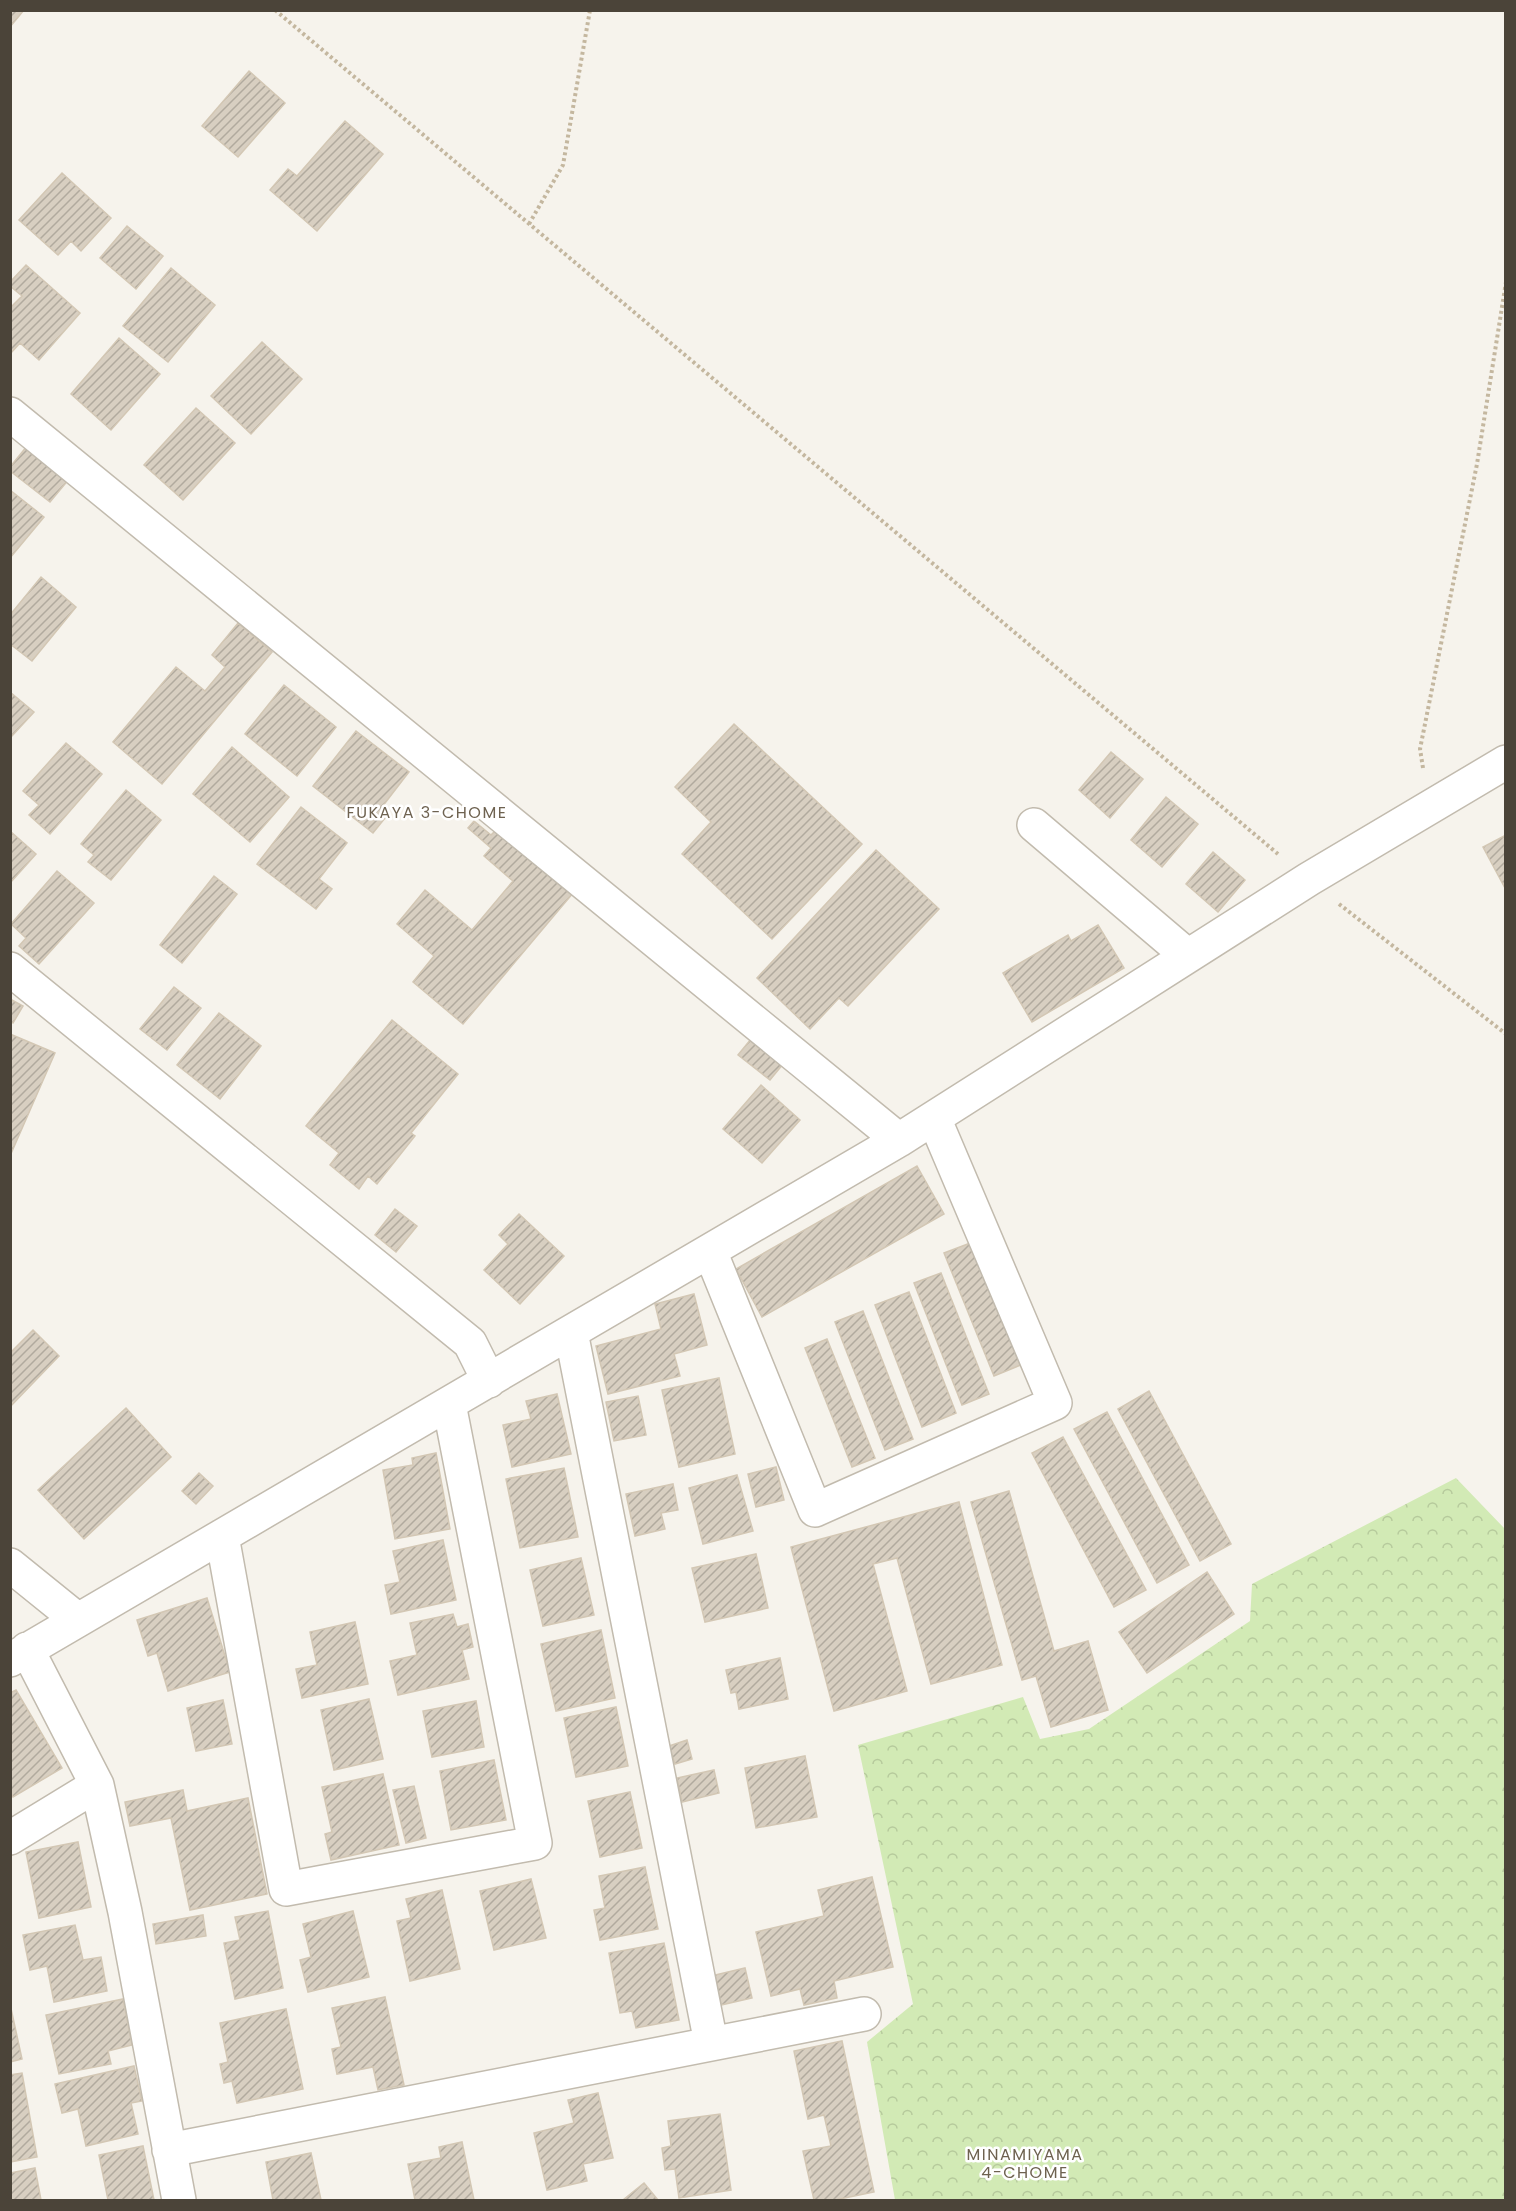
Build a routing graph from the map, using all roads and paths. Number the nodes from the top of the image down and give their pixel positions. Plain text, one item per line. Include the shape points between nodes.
1 (275, 10) edge
2 (590, 10) edge
3 (529, 224) junction
4 (1506, 282) edge
5 (10, 414) edge
6 (1506, 762) edge
7 (1428, 808) junction
8 (1034, 825) dead end
9 (1309, 879) junction
10 (1188, 956) junction
11 (10, 969) edge
12 (1506, 1034) edge
13 (934, 1118) junction
14 (899, 1140) junction
15 (710, 1251) junction
16 (571, 1332) junction
17 (489, 1381) junction
18 (449, 1404) junction
19 (222, 1536) junction
20 (10, 1565) edge
21 (78, 1620) junction
22 (19, 1655) edge
23 (97, 1785) junction
24 (10, 1838) edge
25 (864, 2013) dead end
26 (711, 2043) junction
27 (169, 2150) junction
28 (179, 2200) edge

1 - 3 path
2 - 3 path via 563,165
3 - 9 path
4 - 7 path via 1477,464 1420,749
5 - 14 street
6 - 7 street
7 - 9 street
8 - 10 street
9 - 10 street
9 - 12 path
10 - 13 street
11 - 17 street via 470,1343
13 - 14 street
13 - 15 street via 1055,1403 815,1510
14 - 15 street
15 - 16 street
16 - 17 street
16 - 26 street
17 - 18 street
18 - 19 street
18 - 19 street via 536,1843 286,1889
19 - 21 street
20 - 21 street
21 - 22 street
22 - 23 street
23 - 24 street
23 - 27 street
25 - 26 street
26 - 27 street
27 - 28 street

